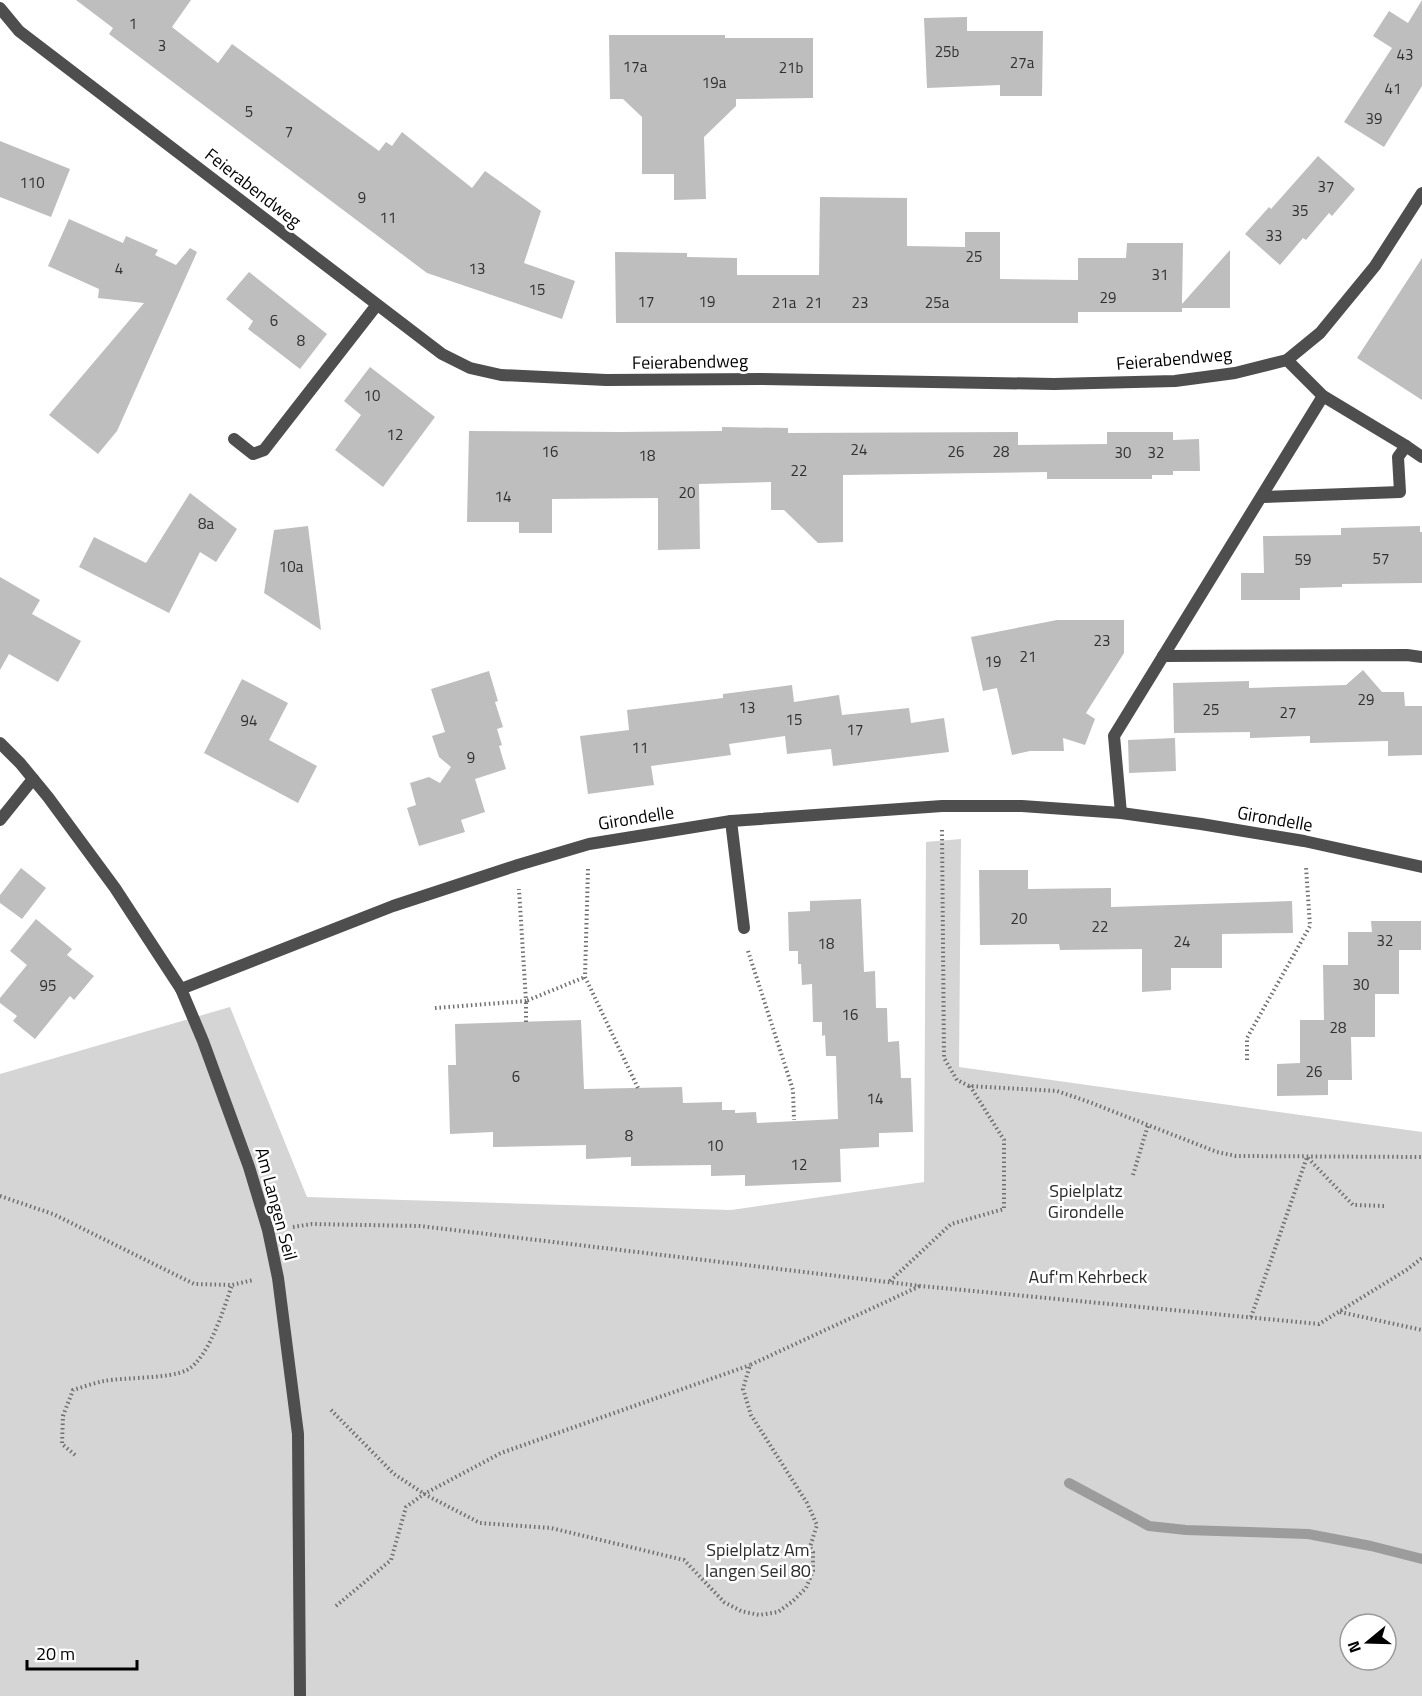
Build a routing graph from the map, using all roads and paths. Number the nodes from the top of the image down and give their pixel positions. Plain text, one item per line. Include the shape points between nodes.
1 (0, 8) edge
2 (1422, 193) edge
3 (376, 306) junction
4 (1287, 360) junction
5 (1323, 396) junction
6 (234, 439) dead end
7 (1406, 446) junction
8 (1422, 457) edge
9 (1263, 497) junction
10 (1163, 656) junction
11 (1422, 657) edge
12 (0, 743) edge
13 (33, 779) junction
14 (942, 806) junction
15 (1121, 813) junction
16 (0, 820) edge
17 (731, 821) junction
18 (1304, 841) junction
19 (589, 844) junction
20 (518, 865) junction
21 (1422, 867) edge
22 (744, 928) joint
23 (585, 976) junction
24 (181, 989) junction
25 (526, 1001) junction
26 (435, 1008) dead end
27 (526, 1022) dead end
28 (1248, 1060) dead end
29 (969, 1086) junction
30 (638, 1088) dead end
31 (794, 1120) dead end
32 (1148, 1125) junction
33 (1307, 1157) junction
34 (1414, 1157) junction
35 (1422, 1157) edge
36 (1422, 1162) edge
37 (1133, 1175) dead end
38 (0, 1196) edge
39 (1386, 1206) dead end
40 (267, 1230) junction
41 (1422, 1258) edge
42 (277, 1274) junction
43 (889, 1282) junction
44 (232, 1285) junction
45 (921, 1286) junction
46 (1339, 1312) junction
47 (1251, 1317) junction
48 (1422, 1330) edge
49 (750, 1365) junction
50 (332, 1410) dead end
51 (75, 1455) dead end
52 (424, 1494) junction
53 (336, 1606) dead end
54 (300, 1696) edge

1 - 3 street, Feierabendweg via 19,31
2 - 4 street, Feierabendweg via 1376,266 1320,333
3 - 4 street, Feierabendweg via 442,354 470,368 501,375 606,381 761,379 1054,384 1175,381 1235,373
3 - 6 street via 264,450 253,454
4 - 5 street
5 - 7 street
5 - 9 street
7 - 8 street
7 - 9 street via 1398,457 1400,492
9 - 10 street
10 - 11 street
10 - 15 street via 1114,736
12 - 13 street, Am Langen Seil
13 - 16 street
13 - 24 street, Am Langen Seil via 115,888
14 - 15 street, Girondelle via 1022,806
14 - 17 street, Girondelle
14 - 29 path via 944,1058 957,1080
15 - 18 street, Girondelle
17 - 19 street, Girondelle
17 - 22 street
18 - 21 street, Girondelle
18 - 28 path via 1310,926 1246,1038
19 - 20 street, Girondelle
19 - 23 path
20 - 24 street, Girondelle via 393,906
20 - 25 path
22 - 31 path via 793,1090
23 - 25 path
23 - 30 path
24 - 40 street, Am Langen Seil via 231,1114
25 - 26 path
25 - 27 path
29 - 32 path via 1057,1091
29 - 43 path via 1004,1140 1004,1209 951,1224
32 - 33 path via 1236,1156
32 - 37 path
33 - 34 path
33 - 39 path via 1353,1205
33 - 47 path
34 - 35 path
34 - 36 path
38 - 44 path via 53,1214 194,1284
40 - 42 street, Am Langen Seil
40 - 43 path via 312,1224 420,1226
41 - 46 path
42 - 44 path
42 - 54 street, Am Langen Seil via 298,1434
43 - 45 path
44 - 51 path via 205,1351 188,1369 102,1381 73,1390 63,1416 62,1444
45 - 47 path
45 - 49 path
46 - 47 path via 1319,1324
46 - 48 path
49 - 52 path via 501,1453
49 - 52 path via 743,1389 751,1415 817,1525 810,1547 813,1571 806,1588 778,1612 759,1615 724,1602 684,1560 551,1528 480,1523
50 - 52 path via 394,1474
52 - 53 path via 406,1507 392,1560

